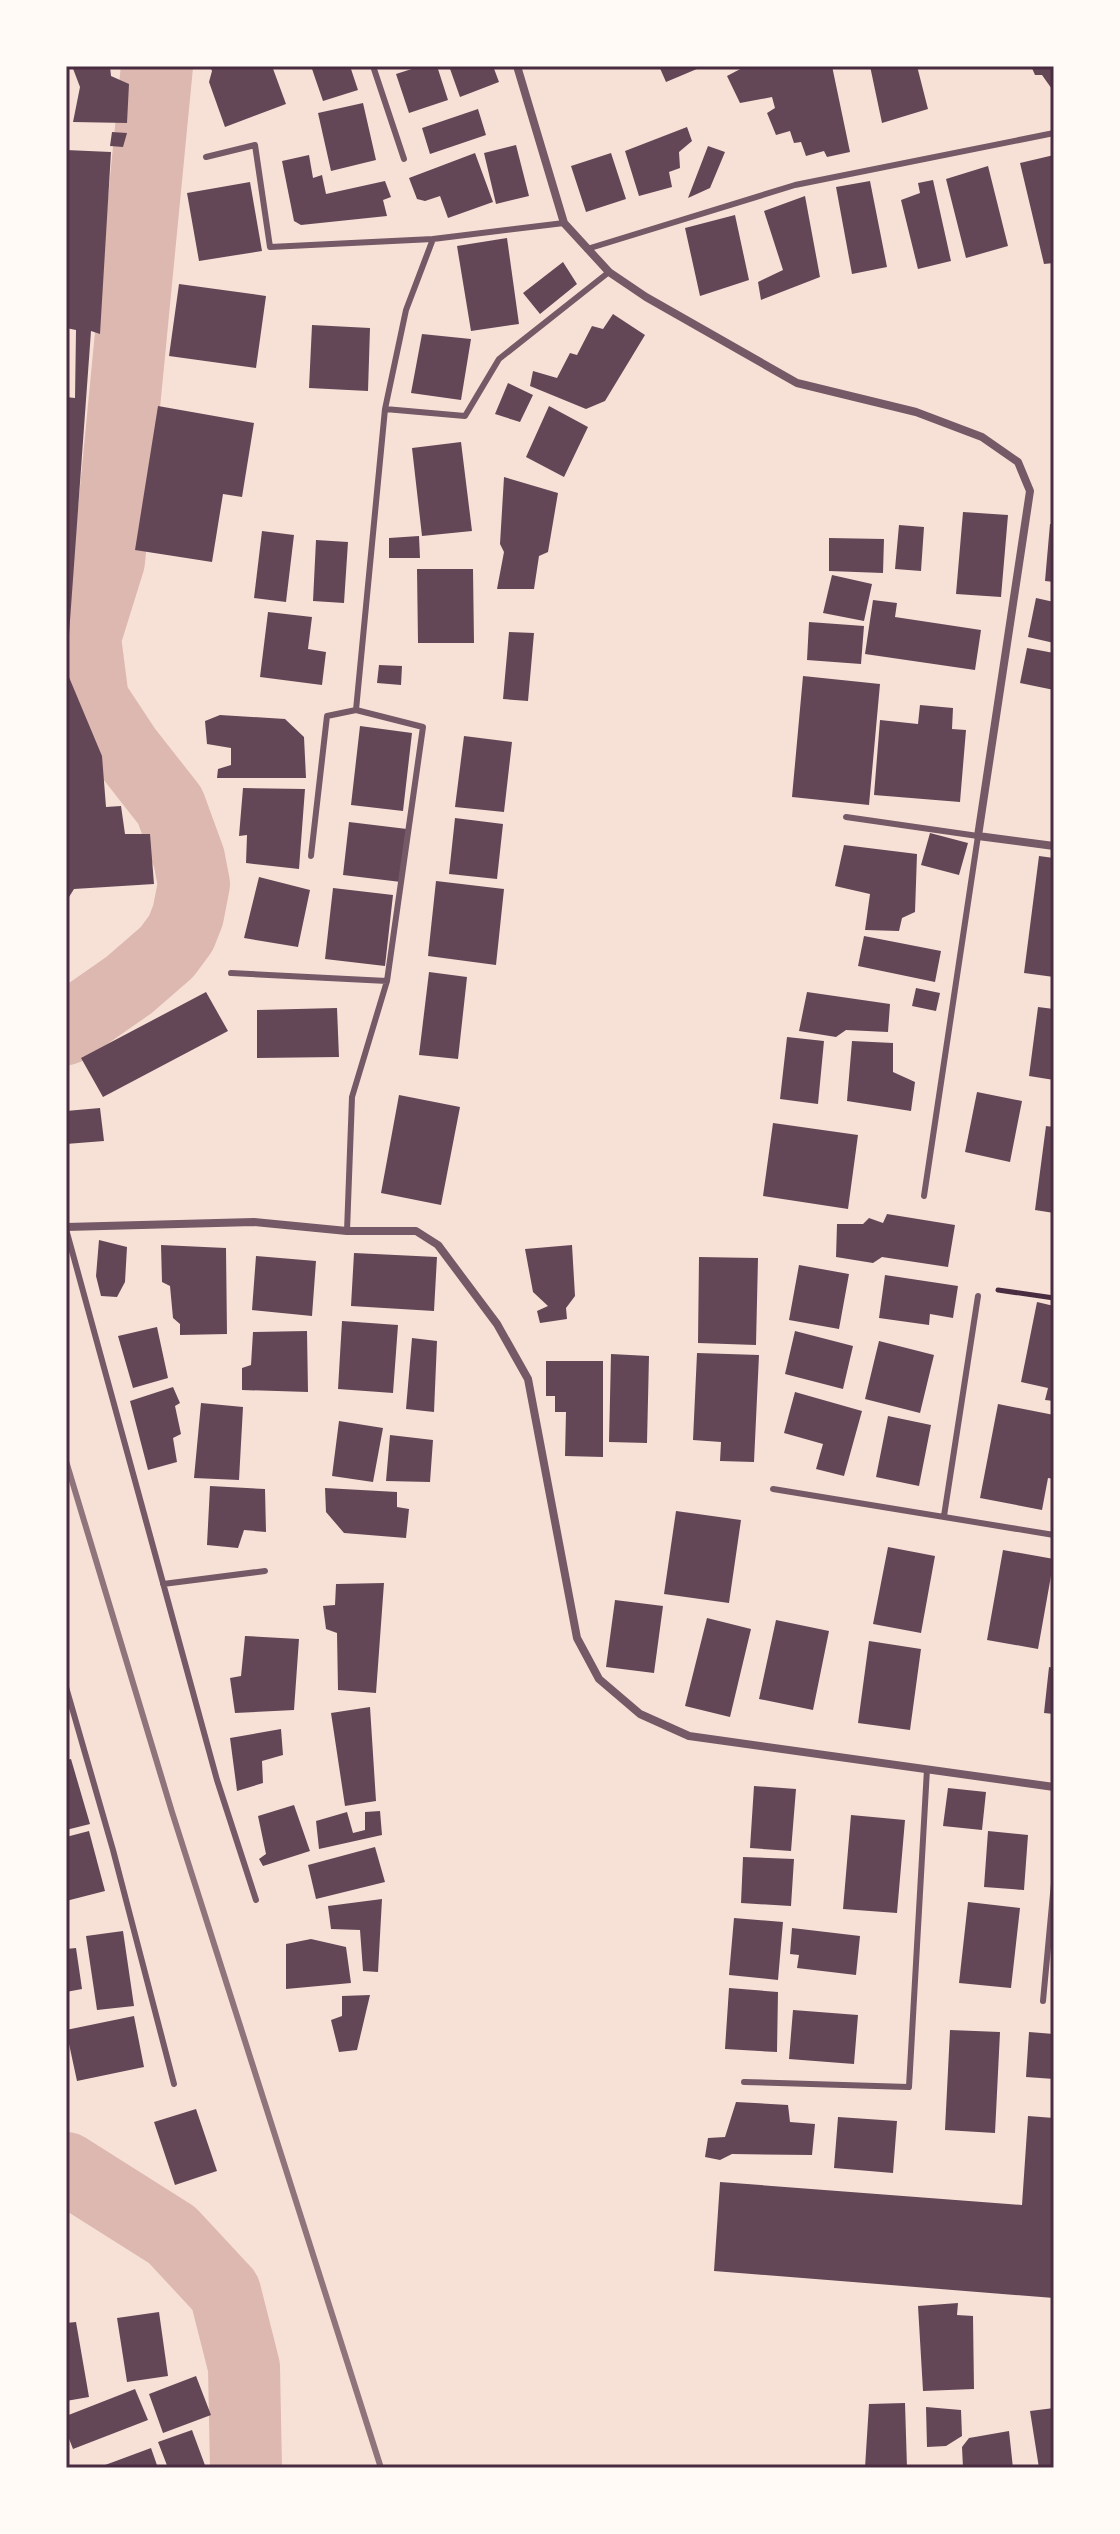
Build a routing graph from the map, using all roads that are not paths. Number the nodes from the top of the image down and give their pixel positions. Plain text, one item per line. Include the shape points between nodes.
1 (373, 66) edge
2 (517, 66) edge
3 (1054, 133) edge
4 (206, 157) dead end
5 (404, 159) dead end
6 (564, 223) junction
7 (433, 239) junction
8 (587, 249) junction
9 (609, 272) junction
10 (385, 409) junction
11 (356, 710) junction
12 (846, 817) dead end
13 (978, 836) junction
14 (1054, 846) edge
15 (311, 856) dead end
16 (231, 973) dead end
17 (387, 981) junction
18 (924, 1196) dead end
19 (66, 1228) edge
20 (347, 1231) junction
21 (978, 1296) road end
22 (773, 1489) dead end
23 (944, 1516) junction
24 (1054, 1535) edge
25 (265, 1571) dead end
26 (163, 1584) junction
27 (66, 1687) edge
28 (927, 1769) junction
29 (1054, 1787) edge
30 (1054, 1883) edge
31 (256, 1900) dead end
32 (1043, 2001) dead end
33 (744, 2082) dead end
34 (174, 2084) dead end

1 - 5 lane
2 - 6 street
3 - 8 lane via 795,185
4 - 7 lane via 255,145 270,247
6 - 7 lane
6 - 8 street
7 - 10 lane via 406,310
8 - 9 street
9 - 10 lane via 499,359 465,416
9 - 13 street via 797,383 916,412 982,437 1018,462 1030,491
10 - 11 lane
11 - 15 lane via 327,716
11 - 17 lane via 423,727
12 - 13 lane
13 - 14 street
13 - 18 lane
16 - 17 lane
17 - 20 lane via 352,1097
19 - 20 street via 254,1222
19 - 26 lane
20 - 28 street via 416,1231 438,1245 497,1324 528,1379 577,1638 599,1679 640,1714 689,1736
21 - 23 lane
22 - 23 lane
23 - 24 lane
25 - 26 lane
26 - 31 lane
27 - 34 lane
28 - 29 street
28 - 33 lane via 909,2087
30 - 32 lane

